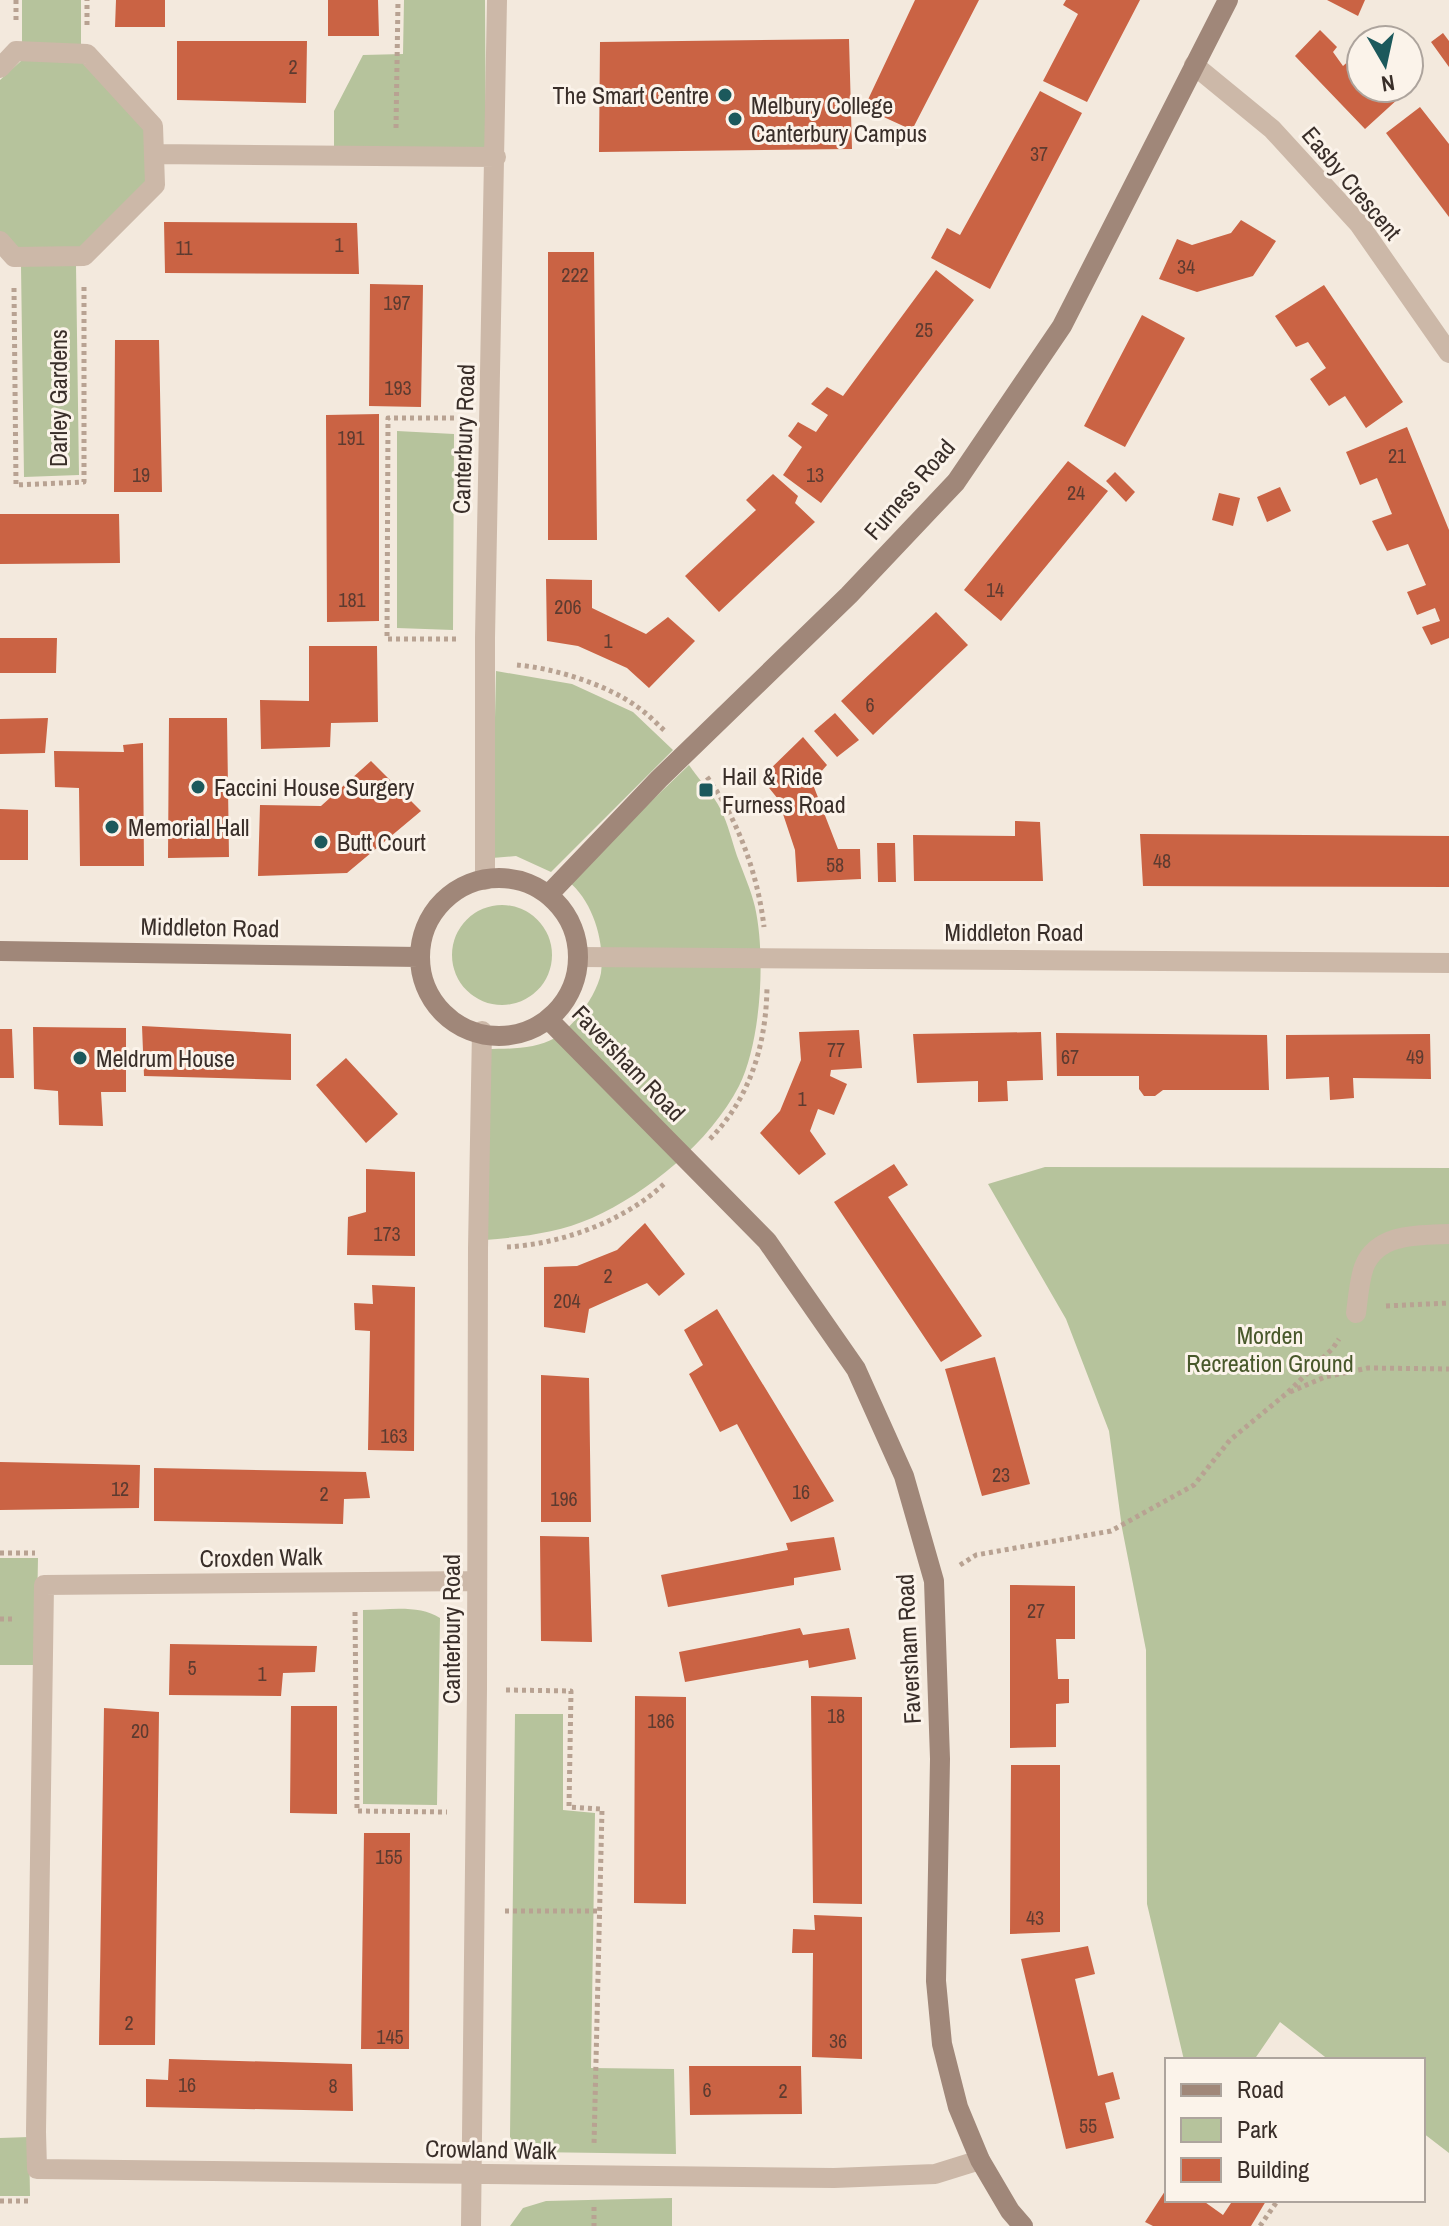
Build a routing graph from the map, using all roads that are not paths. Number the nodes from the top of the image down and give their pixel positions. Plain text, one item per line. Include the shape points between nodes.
1 (497, 0) edge
2 (1228, 0) edge
3 (1194, 65) junction
4 (0, 68) edge
5 (154, 154) junction
6 (496, 157) junction
7 (0, 241) edge
8 (1449, 353) edge
9 (485, 880) junction
10 (550, 893) junction
11 (0, 951) edge
12 (419, 957) junction
13 (579, 957) junction
14 (1449, 963) edge
15 (548, 1019) junction
16 (482, 1031) junction
17 (1449, 1234) edge
18 (1356, 1313) road end
19 (477, 1581) junction
20 (36, 2132) joint
21 (980, 2160) junction
22 (471, 2175) junction
23 (471, 2226) edge
24 (1023, 2226) edge

1 - 6 street, Canterbury Road
2 - 3 street, Furness Road
3 - 8 street, Easby Crescent via 1272,129 1359,224
3 - 10 street, Furness Road via 1062,326 956,482
4 - 5 street via 16,51 87,54 153,126
5 - 6 street
5 - 7 street via 155,185 84,256 14,257
6 - 9 street, Canterbury Road
9 - 10 street via 528,882
9 - 12 street via 451,897 434,916
10 - 13 street via 572,929
11 - 12 street, Middleton Road
12 - 16 street via 423,983 436,1007 458,1026
13 - 14 street, Middleton Road
13 - 15 street via 573,990
15 - 16 street via 521,1031
15 - 21 street, Faversham Road via 767,1241 856,1369 904,1476 934,1581 940,1759 936,1981 942,2044 958,2107
16 - 19 street, Canterbury Road
17 - 18 street via 1405,1236 1381,1245 1364,1266
19 - 20 street, Croxden Walk via 44,1585
19 - 22 street, Canterbury Road
20 - 22 street, Crowland Walk via 37,2169
21 - 22 street, Crowland Walk via 935,2174 834,2178
21 - 24 street, Faversham Road
22 - 23 street, Canterbury Road

